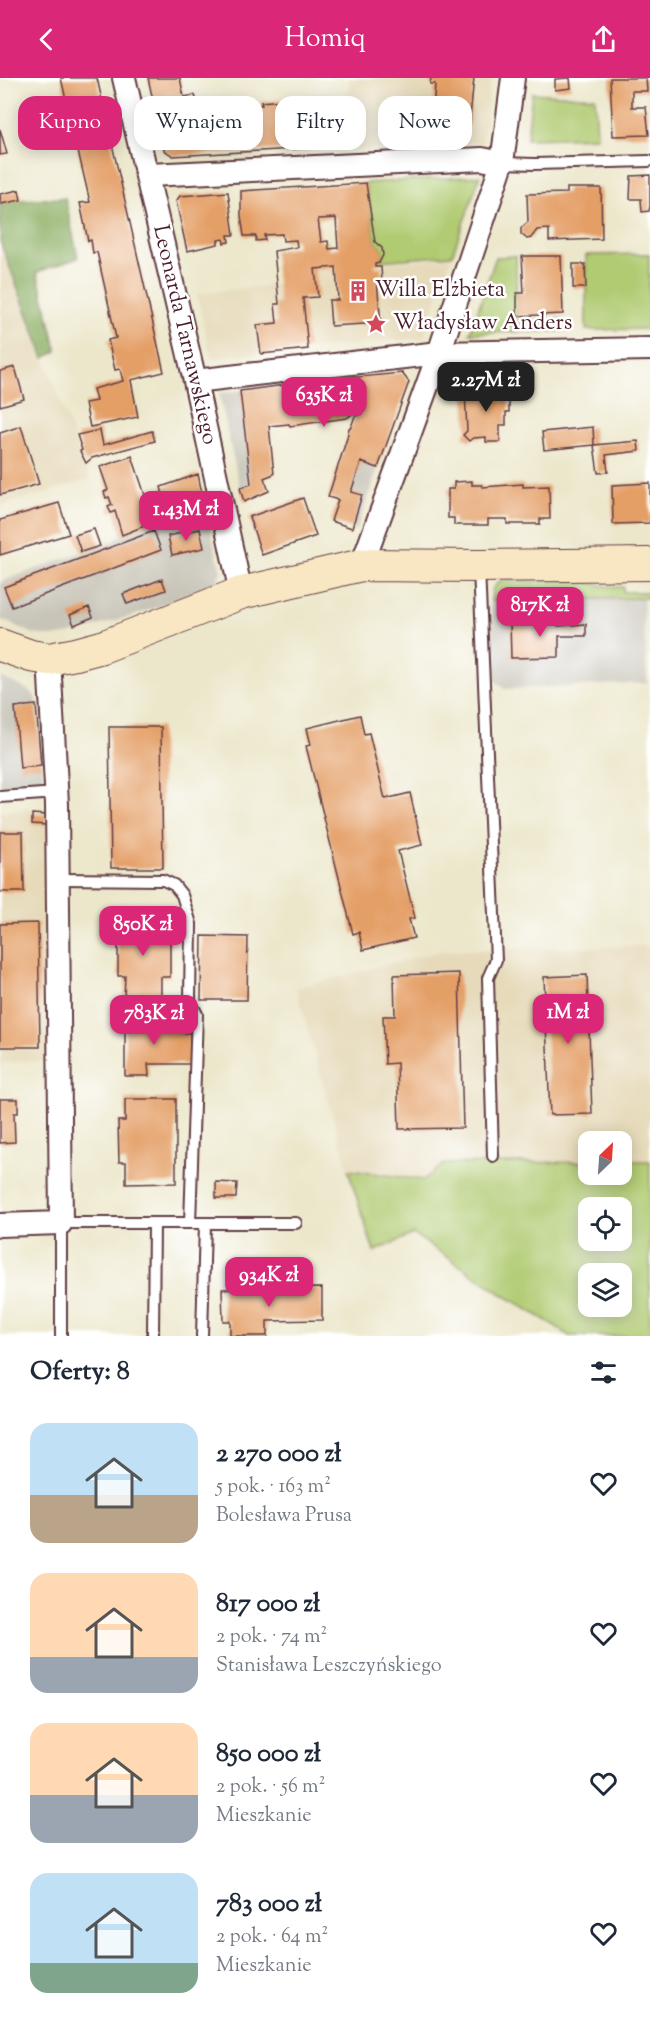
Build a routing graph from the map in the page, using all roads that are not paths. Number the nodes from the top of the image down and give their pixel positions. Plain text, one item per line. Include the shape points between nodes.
1 (124, 78) edge
2 (513, 78) edge
3 (649, 161) edge
4 (502, 163) junction
5 (148, 175) junction
6 (650, 349) edge
7 (439, 352) junction
8 (195, 381) junction
9 (650, 564) edge
10 (362, 565) junction
11 (479, 566) junction
12 (241, 593) junction
13 (0, 645) edge
14 (49, 659) junction
15 (57, 793) junction
16 (0, 797) edge
17 (59, 879) junction
18 (493, 1156) dead end
19 (296, 1222) dead end
20 (61, 1223) junction
21 (153, 1223) junction
22 (190, 1223) junction
23 (205, 1224) junction
24 (0, 1226) edge
25 (61, 1336) edge
26 (153, 1336) edge
27 (202, 1336) edge

1 - 5 street, Leonarda Tarnawskiego
2 - 4 street
3 - 4 lane
4 - 5 street via 482,159
4 - 7 street
5 - 8 street, Leonarda Tarnawskiego
6 - 7 street
7 - 8 street
7 - 10 street
8 - 12 street, Leonarda Tarnawskiego
9 - 11 street
10 - 11 street
10 - 12 street
11 - 18 lane via 496,960 488,978
12 - 14 street via 102,646
13 - 14 street via 31,657
14 - 15 street
15 - 16 lane
15 - 17 street
17 - 20 street
17 - 22 lane via 163,880 182,895 191,924 190,1001 198,1014
19 - 23 lane
20 - 21 lane
20 - 24 street
20 - 25 lane
21 - 22 lane
21 - 26 lane
22 - 23 lane
23 - 27 lane

